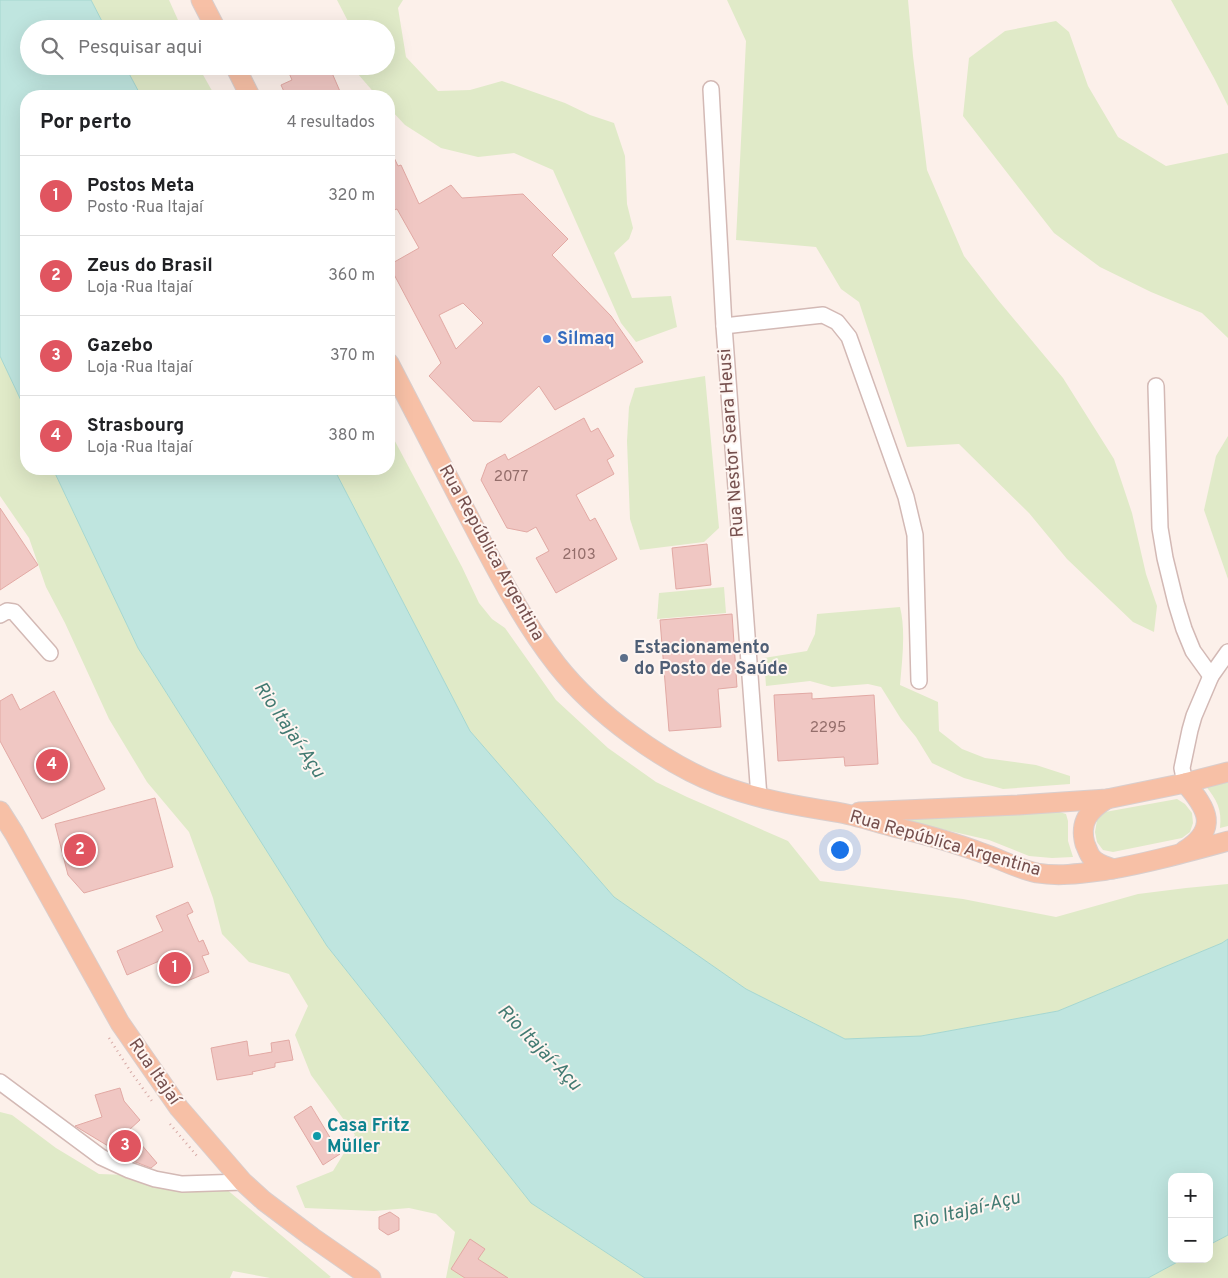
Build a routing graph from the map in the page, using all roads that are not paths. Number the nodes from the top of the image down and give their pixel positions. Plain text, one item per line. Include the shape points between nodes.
1 (201, 0) edge
2 (211, 20) edge
3 (240, 75) edge
4 (711, 89) dead end
5 (247, 90) edge
6 (724, 326) junction
7 (395, 374) edge
8 (1156, 386) dead end
9 (0, 615) edge
10 (1228, 652) edge
11 (50, 653) dead end
12 (1211, 676) junction
13 (919, 681) dead end
14 (1228, 772) edge
15 (1185, 783) junction
16 (759, 798) junction
17 (1108, 798) junction
18 (0, 811) edge
19 (838, 812) junction
20 (1228, 841) edge
21 (1175, 856) junction
22 (1113, 869) junction
23 (0, 1082) edge
24 (243, 1182) junction
25 (371, 1278) edge

1 - 2 main road
3 - 5 main road
4 - 6 street, Rua Nestor Seara Heusi
6 - 13 street via 823,315 837,322 849,337 906,497 915,535
6 - 16 street, Rua Nestor Seara Heusi
7 - 16 main road, Rua República Argentina via 502,579 558,666 589,700 653,750 689,771
8 - 12 street via 1160,528 1165,558 1184,630 1193,651
9 - 11 street via 14,612
10 - 12 street
12 - 15 street via 1190,730 1182,768
14 - 15 main road, Rua República Argentina
15 - 17 main road, Rua República Argentina
15 - 21 main road via 1203,807 1205,831 1192,846
16 - 19 main road, Rua República Argentina
17 - 19 main road, Rua República Argentina
17 - 22 main road via 1087,816 1083,836 1092,859
18 - 24 main road, Rua Itajaí via 126,1031 179,1108
19 - 22 main road, Rua República Argentina via 920,833 1035,872 1068,875
20 - 21 main road, Rua República Argentina
21 - 22 main road, Rua República Argentina
23 - 24 street via 101,1157 129,1170 182,1184
24 - 25 main road, Rua Itajaí via 312,1237

